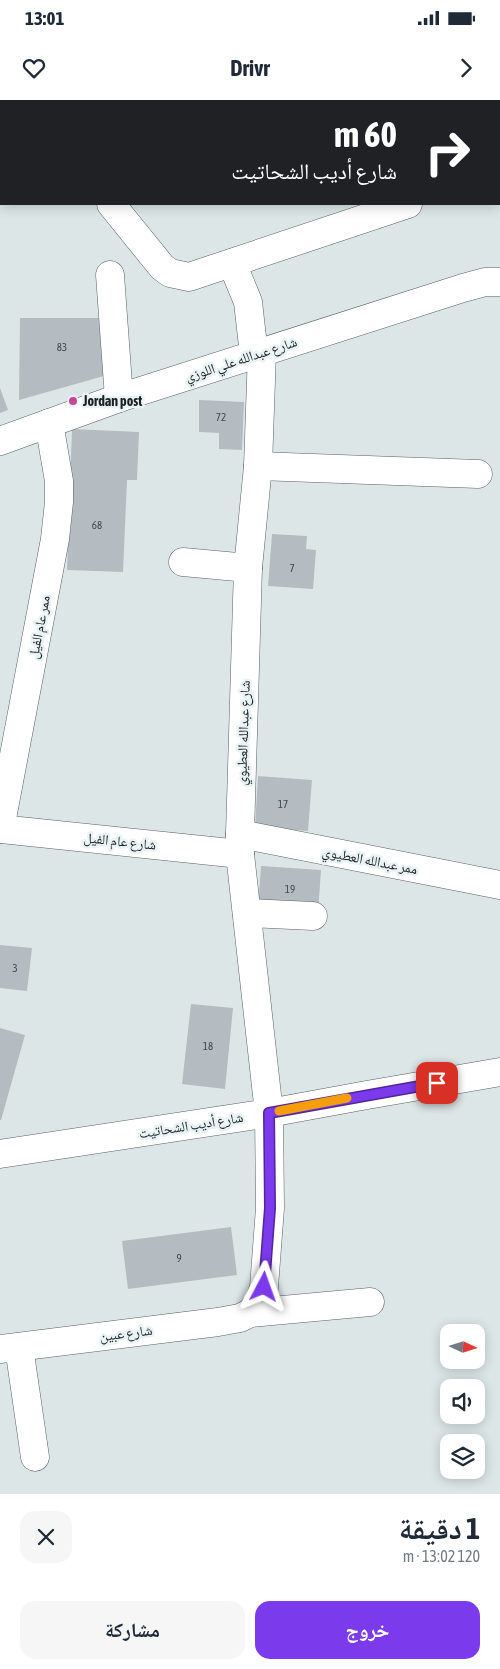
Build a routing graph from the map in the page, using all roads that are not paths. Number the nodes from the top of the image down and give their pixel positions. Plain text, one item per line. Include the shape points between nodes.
1 (113, 205) edge
2 (405, 205) edge
3 (232, 263) junction
4 (110, 276) dead end
5 (495, 279) edge
6 (258, 353) junction
7 (119, 398) junction
8 (49, 423) junction
9 (0, 441) edge
10 (258, 466) junction
11 (478, 474) dead end
12 (183, 562) dead end
13 (248, 568) junction
14 (0, 829) edge
15 (240, 844) junction
16 (500, 885) edge
17 (246, 913) junction
18 (313, 916) dead end
19 (500, 1072) edge
20 (269, 1113) junction
21 (0, 1154) edge
22 (370, 1302) dead end
23 (250, 1313) junction
24 (10, 1348) edge
25 (35, 1457) dead end

1 - 3 street via 170,273 189,277
2 - 3 street
3 - 6 street, شارع عبدالله العطيوي via 248,302
4 - 7 street
5 - 6 street, شارع عبدالله علي اللوزي
6 - 7 street, شارع عبدالله علي اللوزي
6 - 10 street, شارع عبدالله العطيوي
7 - 8 street, شارع عبدالله علي اللوزي
8 - 9 street, شارع عبدالله علي اللوزي
8 - 14 street, ممر عام الفيل via 59,481 55,539
10 - 11 street
10 - 13 street, شارع عبدالله العطيوي
12 - 13 street
13 - 15 street, شارع عبدالله العطيوي
14 - 15 street, شارع عام الفيل
15 - 16 street, ممر عبدالله العطيوي
15 - 17 street, شارع عبدالله العطيوي
17 - 18 street
17 - 20 street, شارع عبدالله العطيوي
19 - 20 street, شارع أديب الشحاتيت
20 - 21 street, شارع أديب الشحاتيت
20 - 23 street via 270,1208 264,1287 259,1302
22 - 23 street, شارع عبين
23 - 24 street, شارع عبين via 218,1322
24 - 25 street

